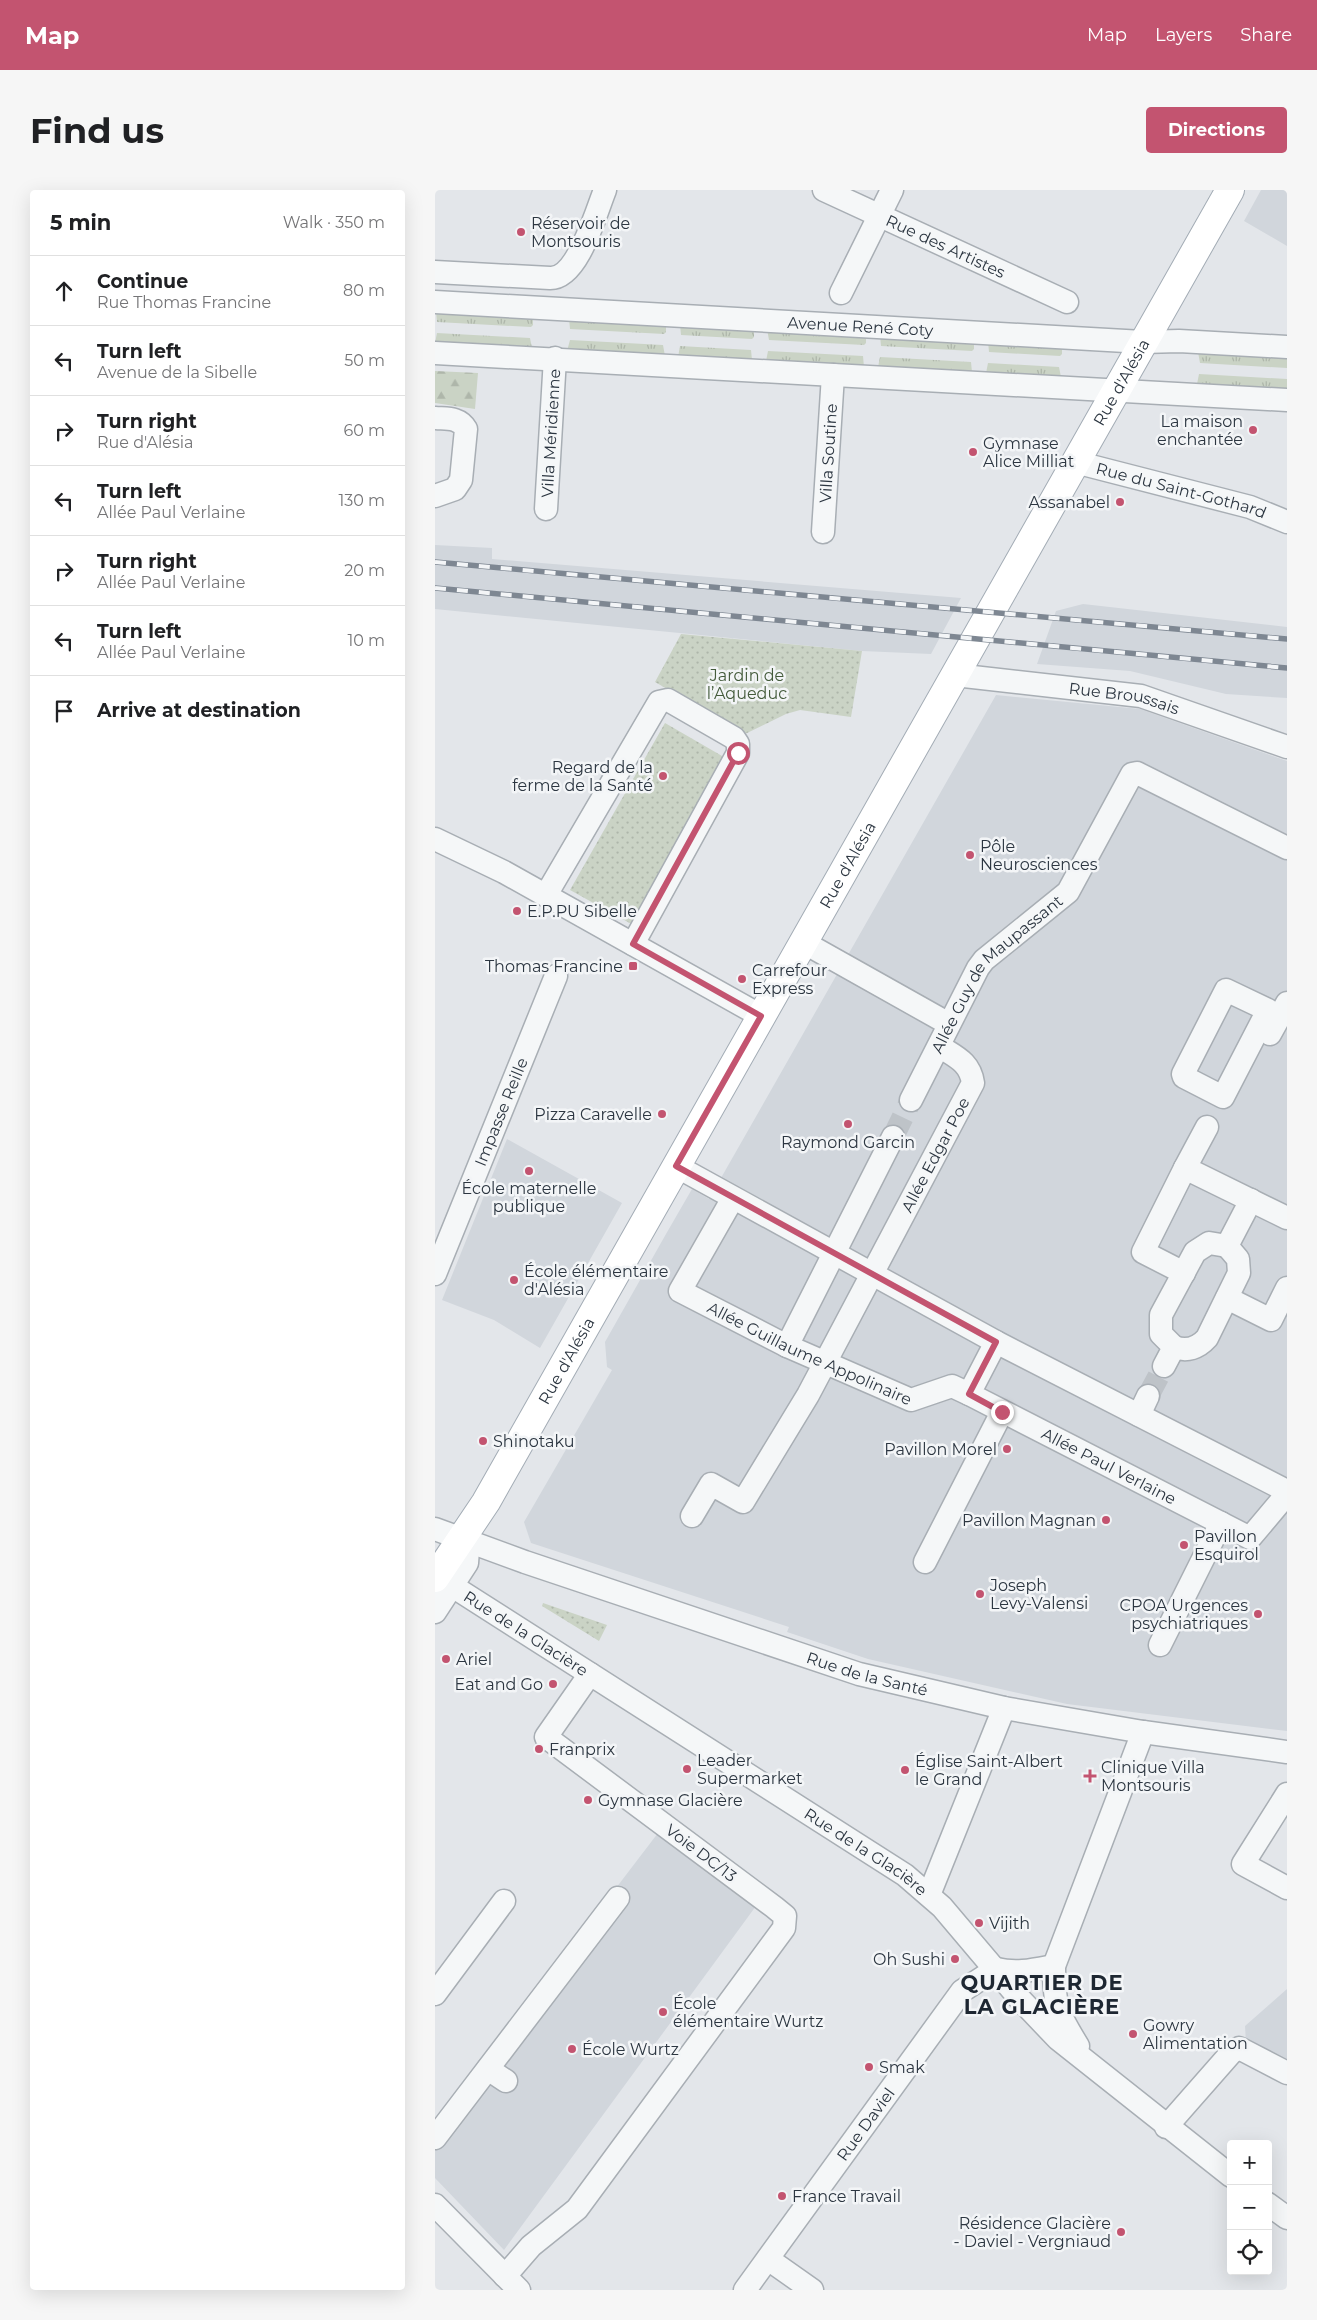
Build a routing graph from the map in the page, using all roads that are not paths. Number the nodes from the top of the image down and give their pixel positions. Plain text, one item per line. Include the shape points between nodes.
1 (605, 190) edge
2 (824, 190) edge
3 (892, 190) edge
4 (1230, 190) edge
5 (879, 215) junction
6 (435, 272) edge
7 (841, 293) dead end
8 (435, 302) edge
9 (1067, 302) dead end
10 (1143, 342) junction
11 (1287, 347) edge
12 (435, 353) edge
13 (555, 358) junction
14 (833, 374) junction
15 (1115, 391) junction
16 (1287, 400) edge
17 (435, 418) edge
18 (1075, 462) junction
19 (435, 496) edge
20 (546, 509) dead end
21 (1287, 522) edge
22 (823, 532) dead end
23 (955, 675) junction
24 (1287, 747) edge
25 (435, 839) edge
26 (1287, 848) edge
27 (546, 896) junction
28 (803, 942) junction
29 (633, 944) junction
30 (556, 976) dead end
31 (1287, 1003) edge
32 (761, 1016) junction
33 (949, 1024) junction
34 (1272, 1035) edge
35 (939, 1046) junction
36 (1223, 1097) junction
37 (911, 1100) tunnel mouth
38 (893, 1137) tunnel mouth
39 (676, 1166) junction
40 (1185, 1168) junction
41 (733, 1198) junction
42 (1251, 1200) junction
43 (1287, 1218) edge
44 (1227, 1246) junction
45 (834, 1253) junction
46 (1184, 1273) junction
47 (435, 1274) edge
48 (873, 1274) junction
49 (1287, 1288) edge
50 (1227, 1298) junction
51 (996, 1342) junction
52 (787, 1346) junction
53 (826, 1363) junction
54 (969, 1394) junction
55 (1002, 1412) junction
56 (1287, 1493) edge
57 (692, 1516) dead end
58 (1221, 1523) junction
59 (435, 1529) edge
60 (462, 1539) junction
61 (925, 1562) dead end
62 (440, 1579) edge
63 (435, 1612) edge
64 (1160, 1645) dead end
65 (591, 1674) junction
66 (1004, 1708) junction
67 (1143, 1732) junction
68 (1287, 1752) edge
69 (1287, 1794) edge
70 (1287, 1888) edge
71 (929, 1895) junction
72 (618, 1898) dead end
73 (504, 1902) dead end
74 (1054, 1966) junction
75 (996, 1969) junction
76 (435, 1994) edge
77 (1089, 2062) junction
78 (1287, 2073) edge
79 (1167, 2127) junction
80 (435, 2138) edge
81 (1227, 2173) edge
82 (435, 2205) edge
83 (1272, 2207) edge
84 (1287, 2218) edge
85 (768, 2259) junction
86 (512, 2283) edge
87 (745, 2290) edge
88 (812, 2290) edge

1 - 6 street via 577,258 562,276
2 - 5 street, Rue des Artistes
3 - 5 street
4 - 10 main road, Rue d'Alésia
5 - 7 street
5 - 9 street, Rue des Artistes
8 - 10 street, Avenue René Coty
10 - 11 street, Avenue René Coty
10 - 15 main road, Rue d'Alésia
12 - 13 street
13 - 14 street
13 - 20 street, Villa Méridienne
14 - 15 street
14 - 22 street, Villa Soutine
15 - 16 street
15 - 18 main road, Rue d'Alésia
17 - 19 street via 454,419 462,422 466,429 461,480 455,489
18 - 21 street, Rue du Saint-Gothard via 1250,508
18 - 23 main road, Rue d'Alésia
23 - 24 street, Rue Broussais via 1141,696
23 - 28 main road, Rue d'Alésia
25 - 27 street
26 - 33 street, Allée Guy de Maupassant via 1137,773 1132,774 1068,892 984,960
27 - 29 street
27 - 29 street via 661,700 668,700 734,738 738,753
28 - 32 main road, Rue d'Alésia
28 - 33 street
29 - 32 street
30 - 47 street, Impasse Reille
31 - 34 street
32 - 39 main road, Rue d'Alésia
33 - 35 street, Allée Guy de Maupassant
34 - 36 street
34 - 36 street via 1268,1010 1226,990 1183,1074
35 - 37 street, Allée Guy de Maupassant
35 - 48 street, Allée Edgar Poe via 966,1063 973,1084
36 - 40 street
38 - 45 street
39 - 41 street, Allée Paul Verlaine
39 - 60 main road, Rue d'Alésia
40 - 42 street
40 - 46 street via 1143,1252
41 - 45 street, Allée Paul Verlaine
41 - 52 street, Allée Guillaume Appolinaire via 680,1291
42 - 43 street
42 - 44 street
44 - 46 street via 1213,1243 1200,1247
44 - 50 street via 1236,1254 1240,1269
45 - 48 street, Allée Paul Verlaine
45 - 52 street
46 - 50 street via 1160,1322 1169,1357 1202,1344
48 - 51 street, Allée Paul Verlaine
48 - 53 street, Allée Edgar Poe
49 - 50 street via 1271,1320
51 - 54 street
51 - 56 street, Allée Paul Verlaine via 1144,1405
52 - 53 street, Allée Guillaume Appolinaire
53 - 54 street, Allée Guillaume Appolinaire via 911,1400 952,1386
53 - 57 street, Allée Edgar Poe via 743,1502 711,1484
54 - 55 street, Allée Paul Verlaine
55 - 58 street, Allée Paul Verlaine
55 - 61 street
56 - 58 street, Allée Paul Verlaine via 1250,1538
58 - 64 street
59 - 60 street, Rue de la Santé
60 - 62 main road, Rue d'Alésia
60 - 66 street, Rue de la Santé via 859,1674
62 - 63 street
62 - 65 street, Rue de la Glacière
65 - 71 street, Rue de la Glacière via 897,1870
65 - 86 street, Voie DC/13 via 546,1737 785,1916 784,1928 577,2209 531,2246
66 - 67 street, Rue de la Santé
66 - 71 street
67 - 68 street, Rue de la Santé
67 - 74 street
69 - 70 street via 1243,1864
71 - 75 street, Rue de la Glacière
72 - 80 street via 497,2075
73 - 76 street
74 - 75 street via 1012,1973
74 - 77 street via 1054,1998 1059,2016
75 - 77 street, Rue de la Glacière via 1058,2039
75 - 85 street, Rue Daviel via 962,1991
77 - 79 street, Rue de la Glacière
78 - 79 street via 1239,2048 1231,2053
79 - 81 street, Rue de la Glacière
82 - 86 street
83 - 84 street
85 - 87 street, Rue Daviel
85 - 88 street

